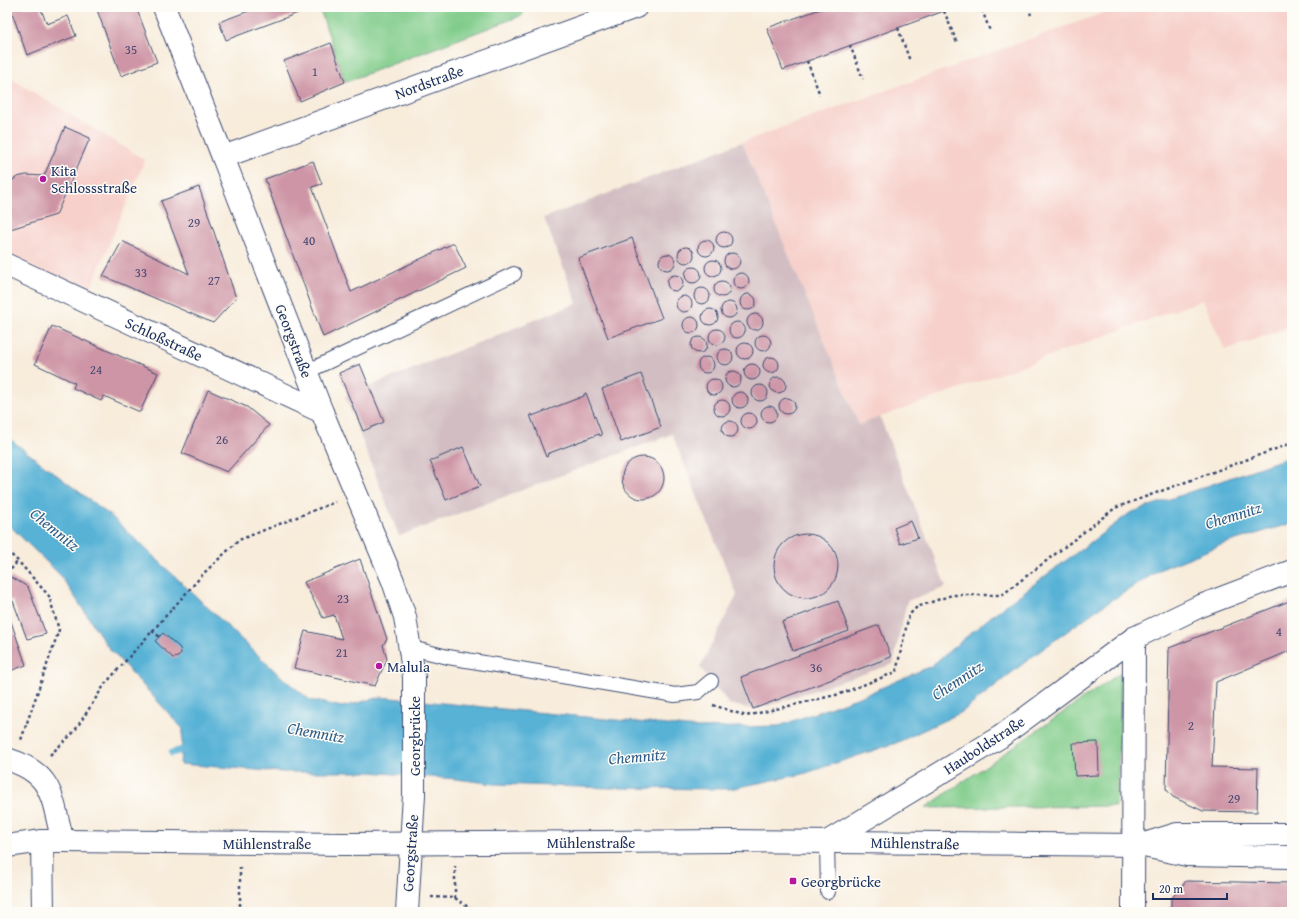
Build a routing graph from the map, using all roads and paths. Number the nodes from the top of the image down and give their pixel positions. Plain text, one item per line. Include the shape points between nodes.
1 (164, 7) edge
2 (636, 7) edge
3 (1028, 7) edge
4 (982, 10) dead end
5 (944, 11) dead end
6 (1031, 15) dead end
7 (898, 28) dead end
8 (990, 31) dead end
9 (957, 43) dead end
10 (850, 45) dead end
11 (807, 61) dead end
12 (910, 61) dead end
13 (863, 79) dead end
14 (820, 95) dead end
15 (223, 156) junction
16 (7, 265) edge
17 (514, 274) dead end
18 (306, 372) junction
19 (322, 412) junction
20 (1292, 443) edge
21 (356, 493) junction
22 (7, 551) edge
23 (18, 561) junction
24 (1292, 571) edge
25 (7, 574) edge
26 (152, 630) junction
27 (160, 637) dead end
28 (1134, 638) junction
29 (411, 648) junction
30 (414, 677) joint
31 (711, 681) dead end
32 (698, 692) junction
33 (10, 760) edge
34 (34, 770) junction
35 (414, 795) joint
36 (1292, 834) edge
37 (52, 841) junction
38 (455, 842) junction
39 (827, 842) junction
40 (240, 843) junction
41 (410, 843) junction
42 (1136, 845) junction
43 (7, 846) edge
44 (1292, 857) edge
45 (828, 892) dead end
46 (455, 898) junction
47 (407, 905) edge
48 (42, 912) edge
49 (240, 912) edge
50 (475, 912) edge
51 (1133, 912) edge

1 - 15 street, Georgstraße
2 - 15 street, Nordstraße
3 - 6 path
4 - 8 path
5 - 9 path
7 - 12 path
10 - 13 path
11 - 14 path
15 - 18 street, Georgstraße
16 - 19 street, Schloßstraße
17 - 18 lane
18 - 19 street, Georgstraße
19 - 21 street, Georgstraße
20 - 32 path via 1115,508 1002,595 952,595 917,607 909,615 896,672 840,694 746,716 710,705
21 - 26 path via 239,540 205,572
21 - 29 street, Georgstraße via 393,580 405,617
22 - 23 path
23 - 25 path
23 - 33 path via 49,596 59,630
24 - 28 street, Hauboldstraße via 1198,607
26 - 27 path
26 - 34 path via 105,684 74,732
28 - 39 street, Hauboldstraße via 1000,737
28 - 42 street
29 - 30 street, Georgstraße
29 - 32 lane via 448,657 675,695
30 - 35 street, Georgbrücke
31 - 32 lane
33 - 34 street
34 - 37 street via 50,789
35 - 41 street, Georgstraße
36 - 42 street, Mühlenstraße via 1178,834
37 - 40 street, Mühlenstraße
37 - 43 street, Mühlenstraße
37 - 48 street
38 - 39 street, Mühlenstraße
38 - 41 street, Mühlenstraße
38 - 46 path
39 - 42 street, Mühlenstraße
39 - 45 lane
40 - 41 street, Mühlenstraße
40 - 49 path
41 - 47 street, Georgstraße
42 - 44 street, Mühlenstraße via 1187,855
42 - 51 street
46 - 47 path
46 - 50 path

